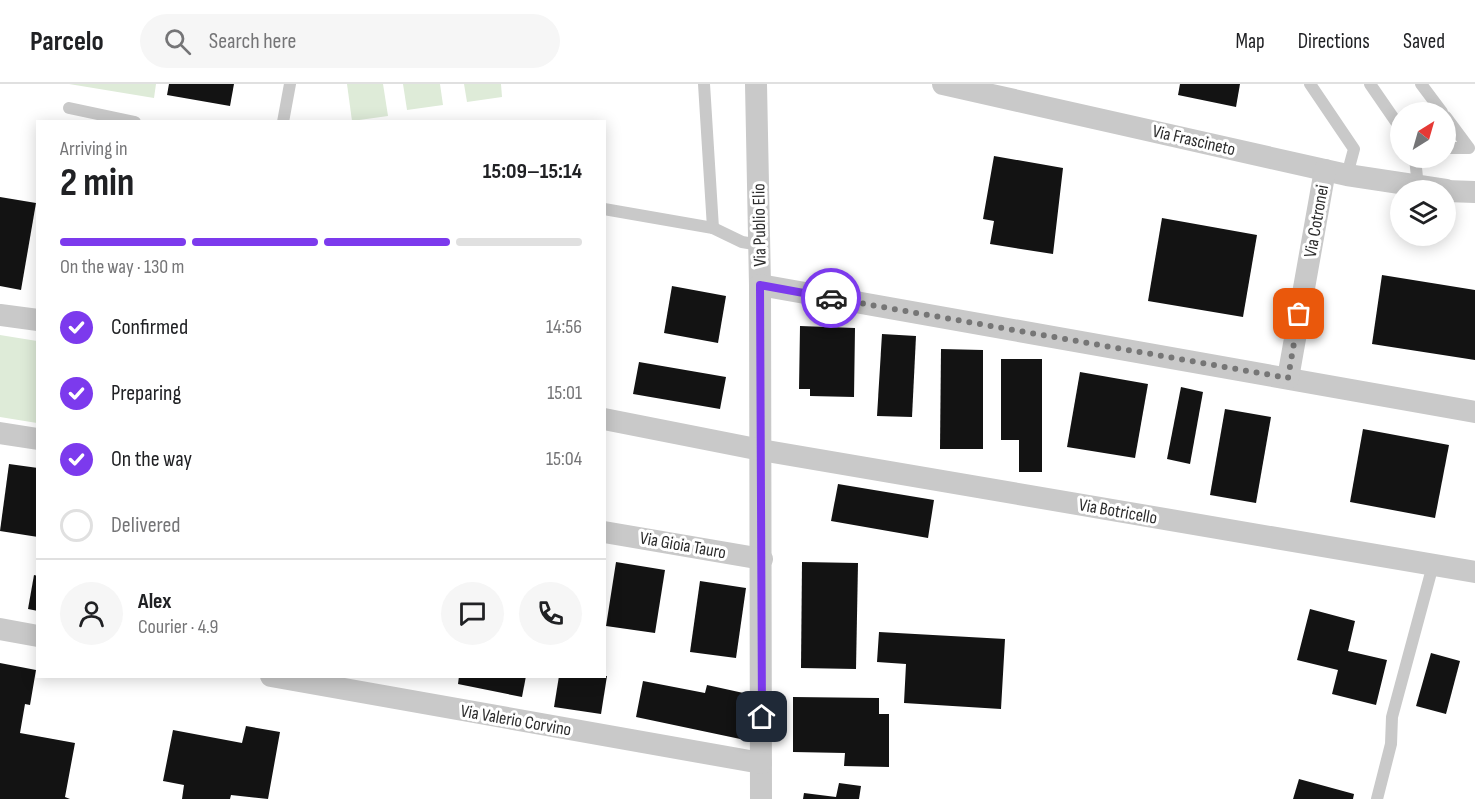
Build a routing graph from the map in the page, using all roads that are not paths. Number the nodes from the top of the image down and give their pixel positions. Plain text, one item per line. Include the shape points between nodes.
1 (290, 84) edge
2 (704, 84) edge
3 (756, 84) edge
4 (943, 84) edge
5 (1310, 84) edge
6 (1370, 84) edge
7 (1421, 84) edge
8 (1434, 102) edge
9 (69, 108) dead end
10 (1390, 113) edge
11 (126, 120) edge
12 (283, 120) edge
13 (1456, 130) edge
14 (1456, 148) edge
15 (1336, 172) junction
16 (1390, 182) edge
17 (1456, 191) edge
18 (1475, 192) edge
19 (606, 209) edge
20 (713, 228) junction
21 (760, 245) junction
22 (760, 285) junction
23 (0, 315) edge
24 (36, 320) edge
25 (1288, 378) junction
26 (1475, 412) edge
27 (606, 419) edge
28 (0, 433) edge
29 (36, 439) edge
30 (761, 450) junction
31 (606, 532) edge
32 (762, 559) junction
33 (1433, 565) junction
34 (1475, 572) edge
35 (0, 629) edge
36 (36, 636) edge
37 (282, 678) edge
38 (761, 763) junction
39 (761, 799) edge
40 (1377, 799) edge

1 - 12 lane
2 - 20 lane
3 - 21 street, Via Publio Elio
4 - 15 street, Via Frascineto
5 - 15 lane via 1354,149
6 - 10 lane
7 - 8 lane
9 - 11 lane
13 - 14 lane via 1469,148
15 - 16 street, Via Frascineto
15 - 25 street, Via Cotronei
17 - 18 street, Via Frascineto
19 - 20 lane
20 - 21 lane via 742,242
21 - 22 street, Via Publio Elio
22 - 25 street
22 - 30 street, Via Publio Elio
23 - 24 street
25 - 26 street
27 - 30 street
28 - 29 street
30 - 32 street, Via Publio Elio
30 - 33 street, Via Botricello
31 - 32 street, Via Gioia Tauro
32 - 38 street, Via Publio Elio
33 - 34 street, Via Botricello
33 - 40 lane via 1392,717 1391,744
35 - 36 street
37 - 38 street, Via Valerio Corvino
38 - 39 street, Via Publio Elio

